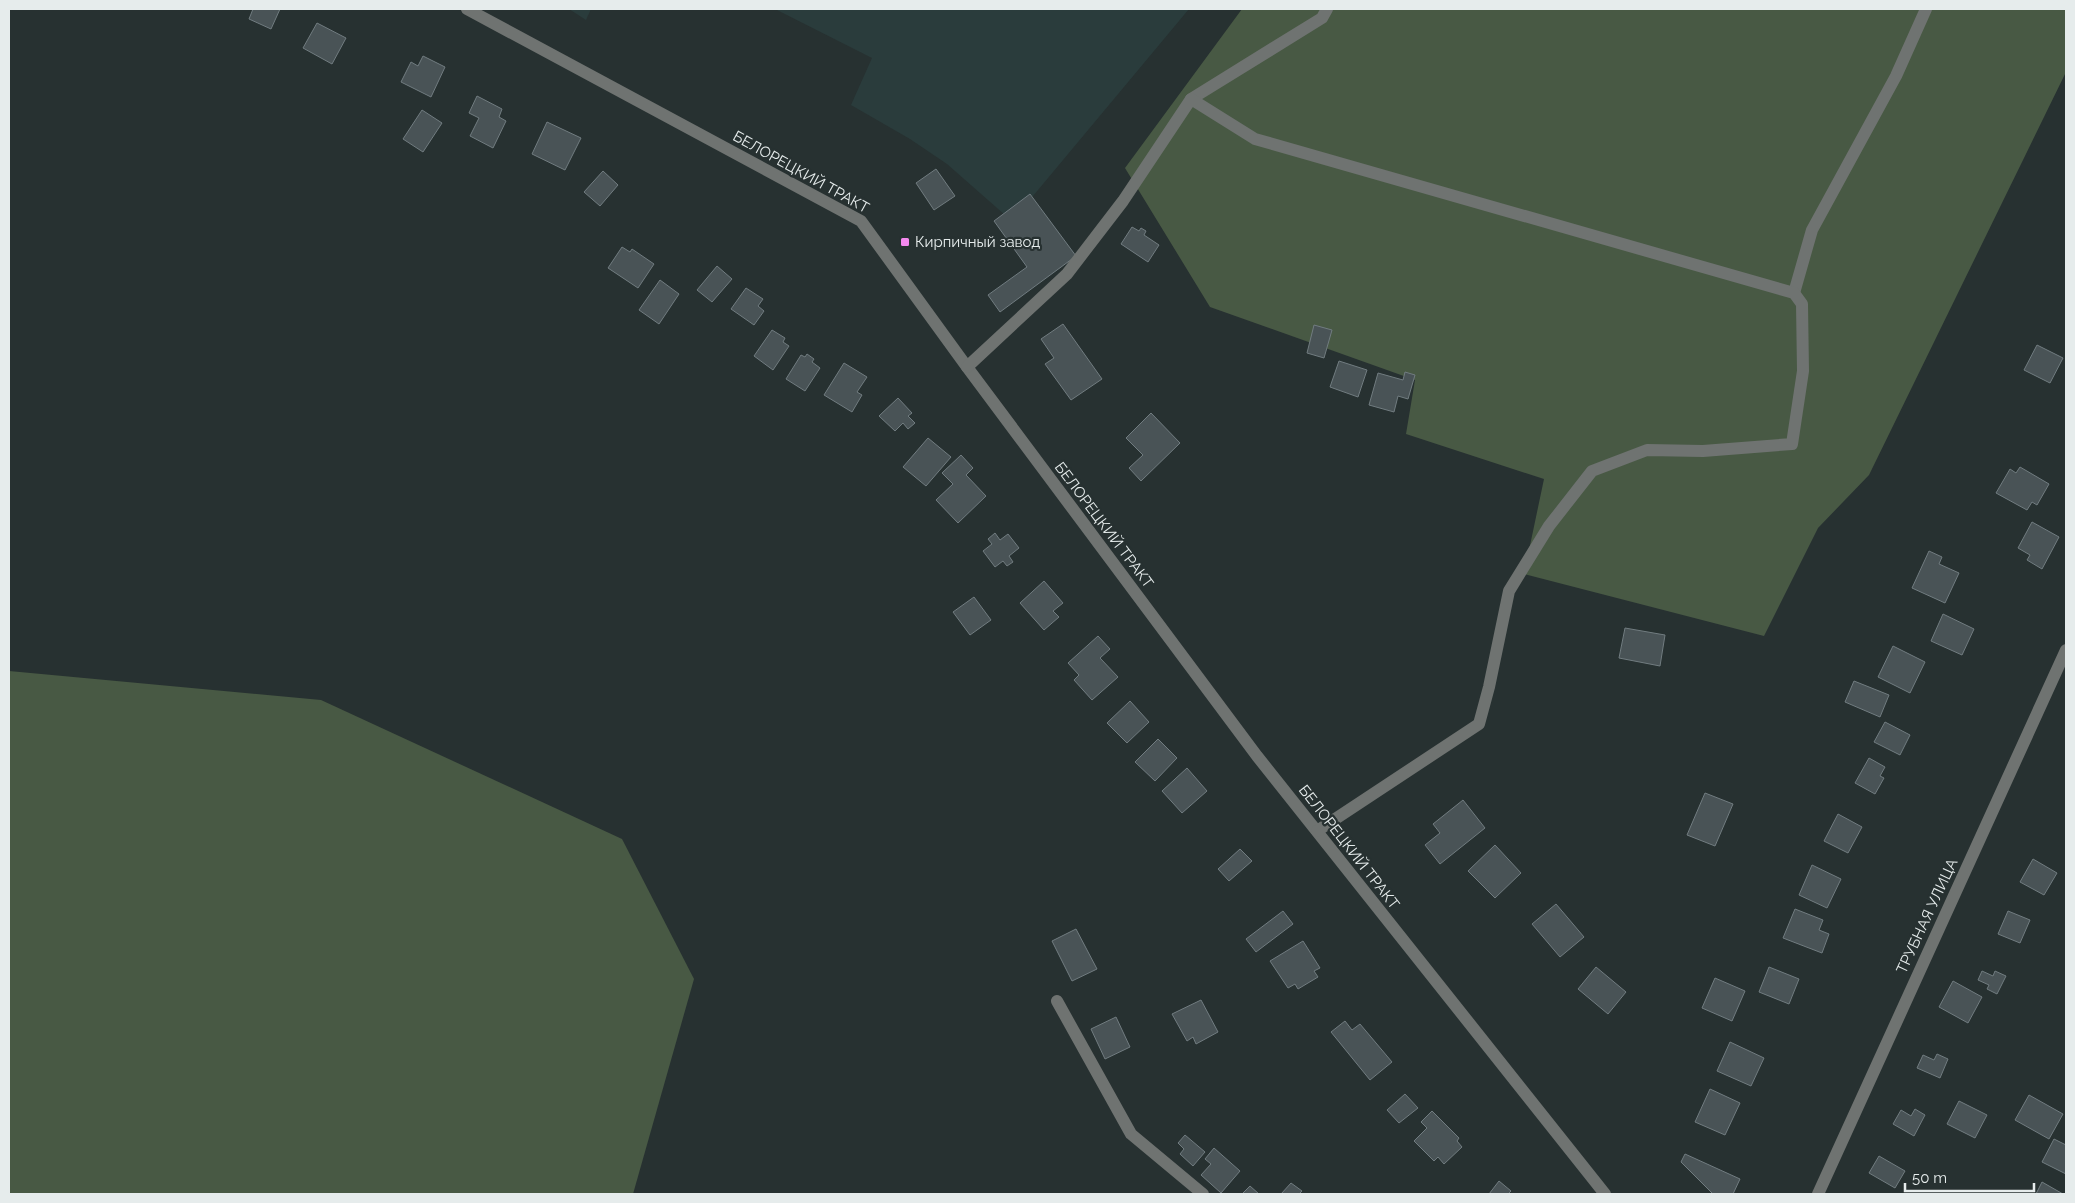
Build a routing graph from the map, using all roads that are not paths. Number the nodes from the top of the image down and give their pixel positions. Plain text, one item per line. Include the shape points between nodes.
1 (467, 9) edge
2 (1327, 9) edge
3 (1926, 9) edge
4 (1191, 100) junction
5 (1794, 293) junction
6 (967, 367) junction
7 (2066, 650) edge
8 (1317, 831) junction
9 (1057, 1000) dead end
10 (1203, 1194) edge
11 (1605, 1194) edge
12 (1818, 1194) edge

1 - 6 street, БЕЛОРЕЦКИЙ ТРАКТ via 861,221
2 - 4 street via 1322,18
3 - 5 street via 1896,76 1812,230
4 - 5 street via 1255,138
4 - 6 street via 1123,201 1067,274
5 - 8 street via 1802,304 1803,371 1792,444 1703,451 1647,450 1592,471 1548,526 1509,591 1479,724
6 - 8 street, БЕЛОРЕЦКИЙ ТРАКТ via 1257,756
7 - 12 street, ТРУБНАЯ УЛИЦА
8 - 11 street, БЕЛОРЕЦКИЙ ТРАКТ
9 - 10 street via 1131,1134

